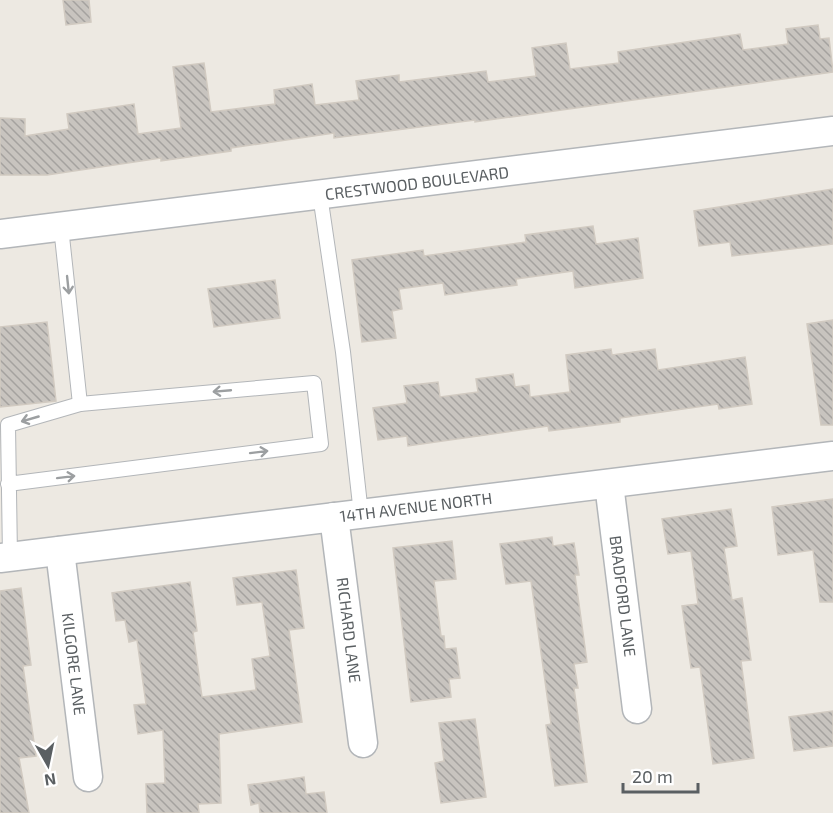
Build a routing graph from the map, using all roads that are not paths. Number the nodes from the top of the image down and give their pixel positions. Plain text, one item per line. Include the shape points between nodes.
1 (833, 131) edge
2 (320, 195) junction
3 (61, 227) junction
4 (0, 234) edge
5 (80, 404) junction
6 (833, 456) edge
7 (8, 484) junction
8 (609, 484) junction
9 (348, 516) junction
10 (60, 551) junction
11 (5, 558) edge
12 (637, 709) dead end
13 (363, 743) dead end
14 (88, 777) dead end

1 - 2 street, CRESTWOOD BOULEVARD
2 - 3 street, CRESTWOOD BOULEVARD
2 - 9 lane via 343,352
3 - 4 street, CRESTWOOD BOULEVARD
3 -> 5 lane
5 -> 7 lane via 8,425
7 -> 5 lane via 321,444 314,383
6 - 8 street, 14TH AVENUE NORTH
7 - 11 lane
8 - 9 street, 14TH AVENUE NORTH
8 - 12 street, BRADFORD LANE
9 - 10 street, 14TH AVENUE NORTH
9 - 13 street, RICHARD LANE
10 - 11 street, 14TH AVENUE NORTH
10 - 14 street, KILGORE LANE

